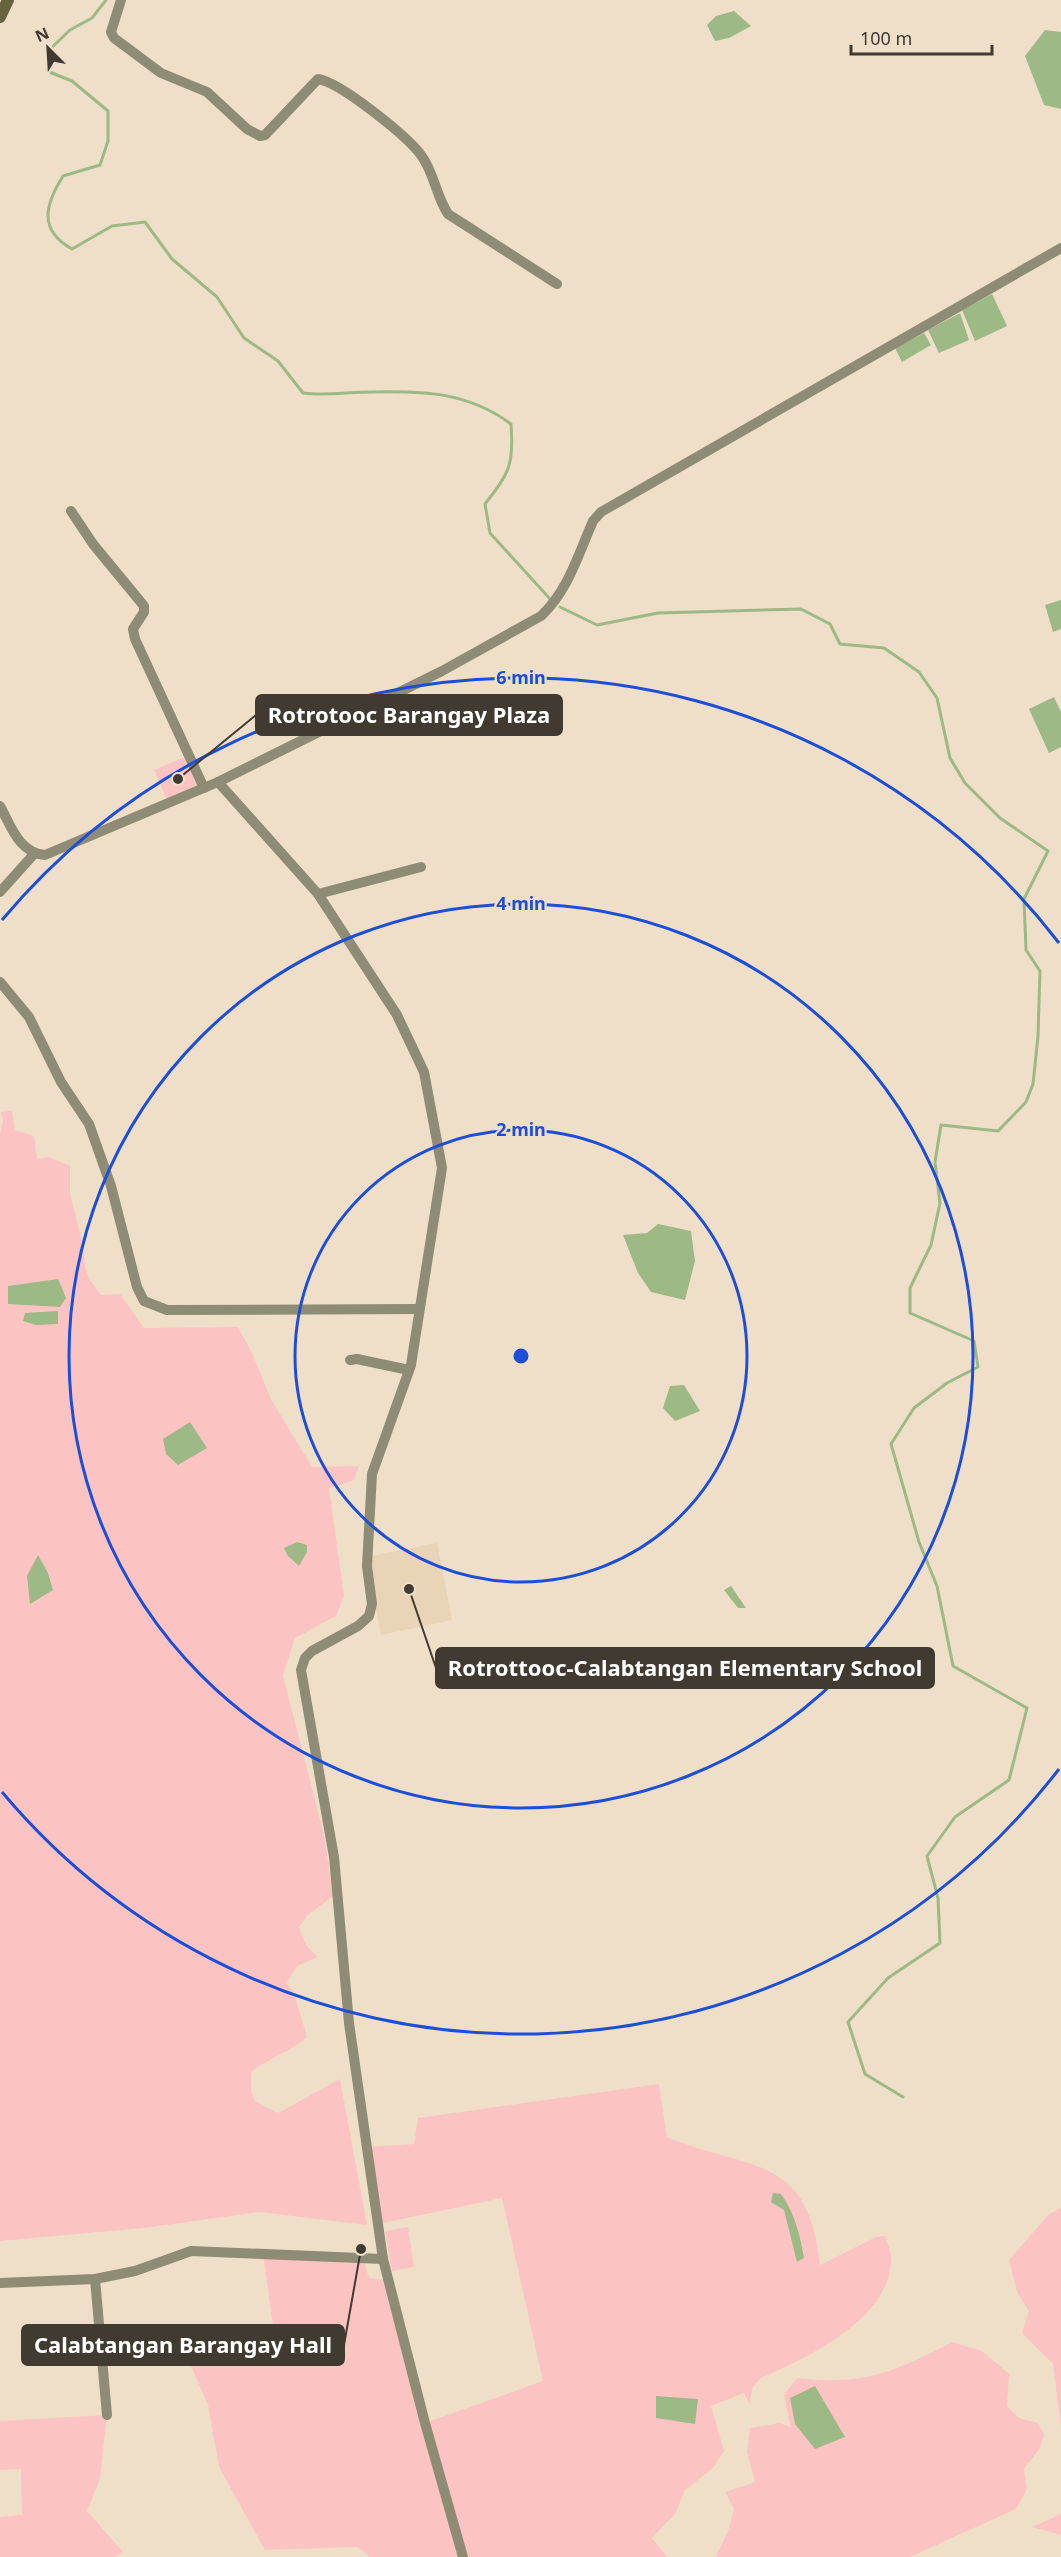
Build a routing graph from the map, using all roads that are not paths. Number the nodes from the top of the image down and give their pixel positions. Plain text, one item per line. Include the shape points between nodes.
1 (8, 0) edge
2 (121, 0) edge
3 (0, 17) edge
4 (1061, 248) edge
5 (1056, 255) edge
6 (557, 284) dead end
7 (71, 511) dead end
8 (219, 782) junction
9 (204, 788) junction
10 (0, 806) edge
11 (34, 854) junction
12 (421, 867) dead end
13 (0, 892) edge
14 (318, 894) junction
15 (0, 982) edge
16 (419, 1309) junction
17 (350, 1360) dead end
18 (409, 1370) junction
19 (383, 2259) junction
20 (96, 2279) junction
21 (0, 2283) edge
22 (106, 2415) dead end
23 (464, 2557) edge

1 - 3 main road
2 - 6 street via 111,32 114,38 161,73 207,92 254,134 266,135 318,80 385,118 422,156 448,214
4 - 5 street
5 - 8 street via 601,512 593,521 564,589 541,616 442,671
7 - 9 street via 144,606 133,633
8 - 9 street
8 - 14 street
9 - 11 street via 45,855
10 - 11 street via 23,848
11 - 13 street
12 - 14 street
14 - 16 street via 397,1015 424,1072 442,1168
15 - 16 street via 29,1017 61,1082 89,1124 144,1300 167,1310
16 - 18 street
17 - 18 street
18 - 19 street via 372,1474 369,1616 312,1651 301,1670 334,1857 349,2023
19 - 20 street via 191,2251 135,2271
19 - 23 street
20 - 21 street
20 - 22 street

